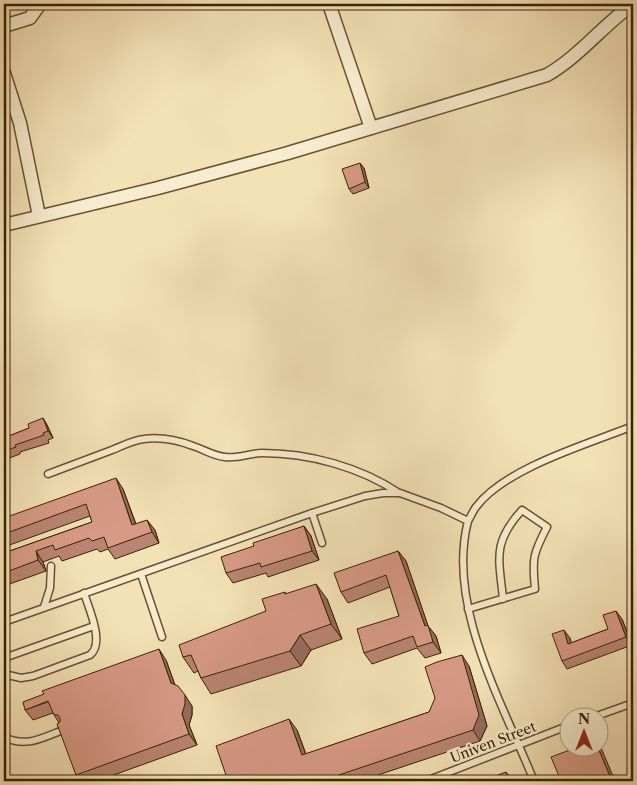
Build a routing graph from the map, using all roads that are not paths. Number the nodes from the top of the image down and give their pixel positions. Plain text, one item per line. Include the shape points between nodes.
1 (40, 4) edge
2 (329, 4) edge
3 (633, 4) edge
4 (4, 26) edge
5 (4, 73) edge
6 (371, 128) junction
7 (39, 216) junction
8 (4, 225) edge
9 (633, 426) edge
10 (48, 474) dead end
11 (400, 493) junction
12 (312, 513) junction
13 (468, 521) junction
14 (322, 543) dead end
15 (51, 566) dead end
16 (141, 574) junction
17 (84, 593) junction
18 (503, 599) junction
19 (44, 607) junction
20 (468, 609) junction
21 (4, 622) edge
22 (94, 626) junction
23 (162, 637) dead end
24 (4, 658) edge
25 (4, 674) edge
26 (633, 703) edge
27 (610, 711) edge
28 (560, 729) edge
29 (63, 730) edge
30 (4, 737) edge
31 (520, 745) junction
32 (426, 781) edge
33 (534, 781) edge

1 - 4 street via 30,18
2 - 6 street
3 - 6 street via 576,55 547,75
5 - 7 street via 20,123
6 - 7 street via 194,179
7 - 8 street
9 - 13 lane via 515,474 495,488 476,507
10 - 11 lane via 142,439 156,438 192,445 224,457 259,453 298,455 349,469
11 - 12 lane via 365,496
11 - 13 lane
12 - 14 lane
12 - 16 lane
13 - 20 lane via 464,559
15 - 19 lane via 50,588
16 - 17 lane
16 - 23 lane
17 - 19 lane
17 - 22 lane
18 - 18 lane via 498,564 500,544 522,510 547,527 535,550 535,589
18 - 20 lane
19 - 21 lane
20 - 31 lane via 499,700
22 - 24 lane
22 - 25 lane via 97,641 90,655 33,676 21,678
26 - 27 lane
28 - 31 lane, Univen Street
29 - 30 lane via 36,741 17,743
31 - 32 lane, Univen Street
31 - 33 lane

